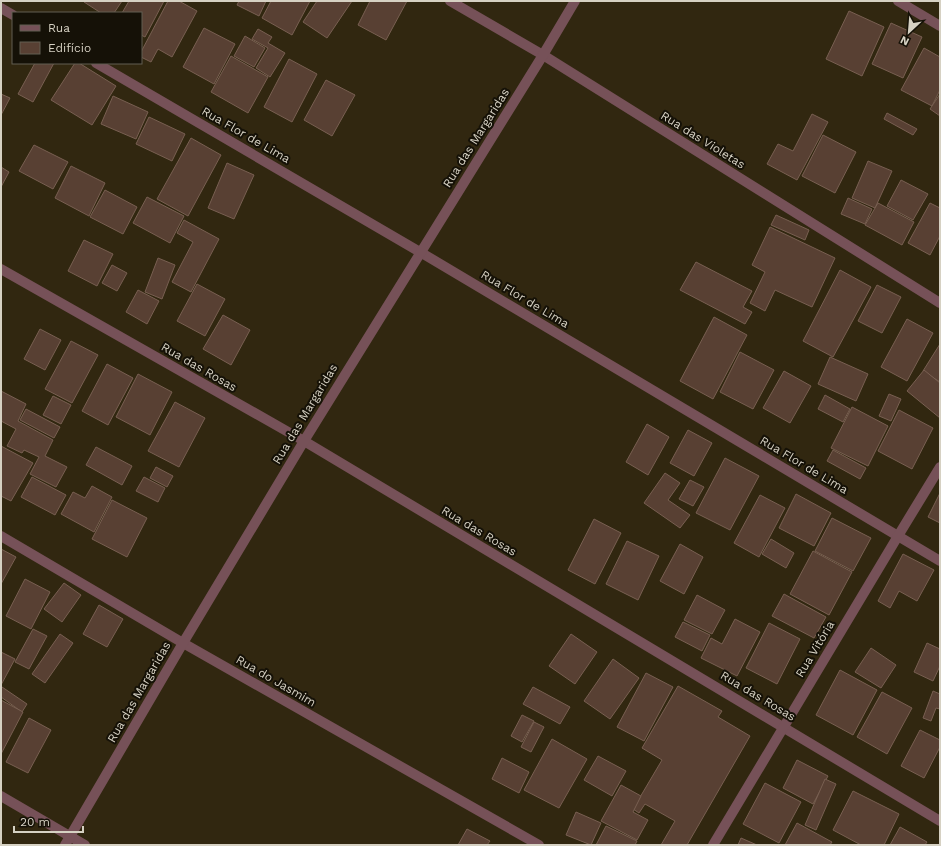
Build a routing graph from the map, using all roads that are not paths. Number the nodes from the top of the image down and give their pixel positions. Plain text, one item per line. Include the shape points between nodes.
1 (450, 1) edge
2 (575, 1) edge
3 (898, 1) edge
4 (1, 8) edge
5 (12, 14) edge
6 (940, 26) edge
7 (543, 55) junction
8 (98, 64) edge
9 (420, 252) junction
10 (1, 269) edge
11 (940, 303) edge
12 (304, 442) junction
13 (940, 467) edge
14 (1, 536) edge
15 (898, 536) junction
16 (940, 561) edge
17 (183, 643) junction
18 (784, 727) junction
19 (1, 796) edge
20 (940, 821) edge
21 (68, 841) edge
22 (85, 845) edge
23 (539, 845) edge
24 (713, 845) edge

1 - 7 street, Rua das Violetas
2 - 7 street, Rua das Margaridas
3 - 6 street
4 - 5 street
7 - 9 street, Rua das Margaridas
7 - 11 street, Rua das Violetas
8 - 9 street, Rua Flor de Lima
9 - 12 street, Rua das Margaridas
9 - 15 street, Rua Flor de Lima
10 - 12 street, Rua das Rosas
12 - 17 street, Rua das Margaridas
12 - 18 street, Rua das Rosas
13 - 15 street, Rua Vitória
14 - 17 street, Rua do Jasmim
15 - 16 street, Rua Flor de Lima
15 - 18 street, Rua Vitória
17 - 21 street, Rua das Margaridas
17 - 23 street, Rua do Jasmim
18 - 20 street, Rua das Rosas
18 - 24 street, Rua Vitória
19 - 21 street
21 - 22 street

